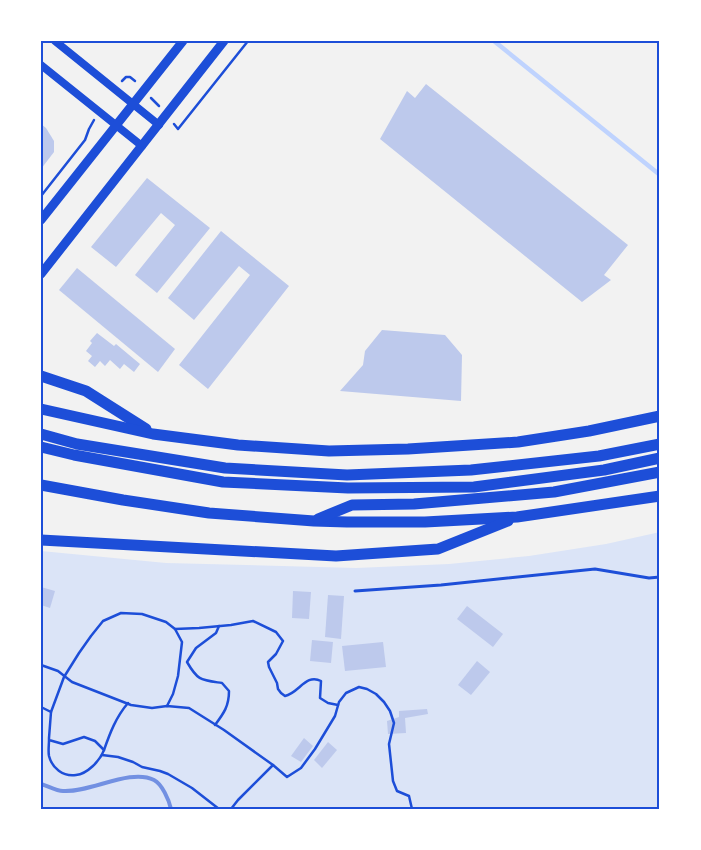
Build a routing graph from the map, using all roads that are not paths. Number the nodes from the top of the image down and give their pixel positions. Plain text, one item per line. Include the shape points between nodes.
1 (55, 41) edge
2 (182, 41) edge
3 (224, 41) edge
4 (41, 65) edge
5 (133, 104) junction
6 (116, 125) junction
7 (159, 125) junction
8 (142, 146) junction
9 (41, 220) edge
10 (41, 274) edge
11 (41, 376) edge
12 (41, 409) edge
13 (660, 416) edge
14 (41, 434) edge
15 (153, 434) junction
16 (660, 444) edge
17 (41, 447) edge
18 (660, 458) edge
19 (660, 472) edge
20 (41, 485) edge
21 (660, 496) edge
22 (517, 517) junction
23 (314, 521) junction
24 (41, 540) edge
25 (660, 577) edge
26 (355, 591) dead end

1 - 5 street
2 - 5 main road
3 - 7 main road
4 - 6 street
5 - 6 main road
5 - 7 street
6 - 8 street
6 - 9 main road
7 - 8 main road
8 - 10 main road
11 - 15 highway via 86,391
12 - 15 highway
13 - 15 highway via 518,442 408,449 303,449
14 - 16 highway via 77,444 225,468 347,475 472,470 599,456
17 - 18 highway via 223,482 348,488 474,487 604,470
19 - 23 highway via 554,492 414,504 352,505
20 - 23 highway via 209,512
21 - 22 highway
22 - 23 highway via 426,522
22 - 24 highway via 438,549 336,556
25 - 26 lane via 595,569

